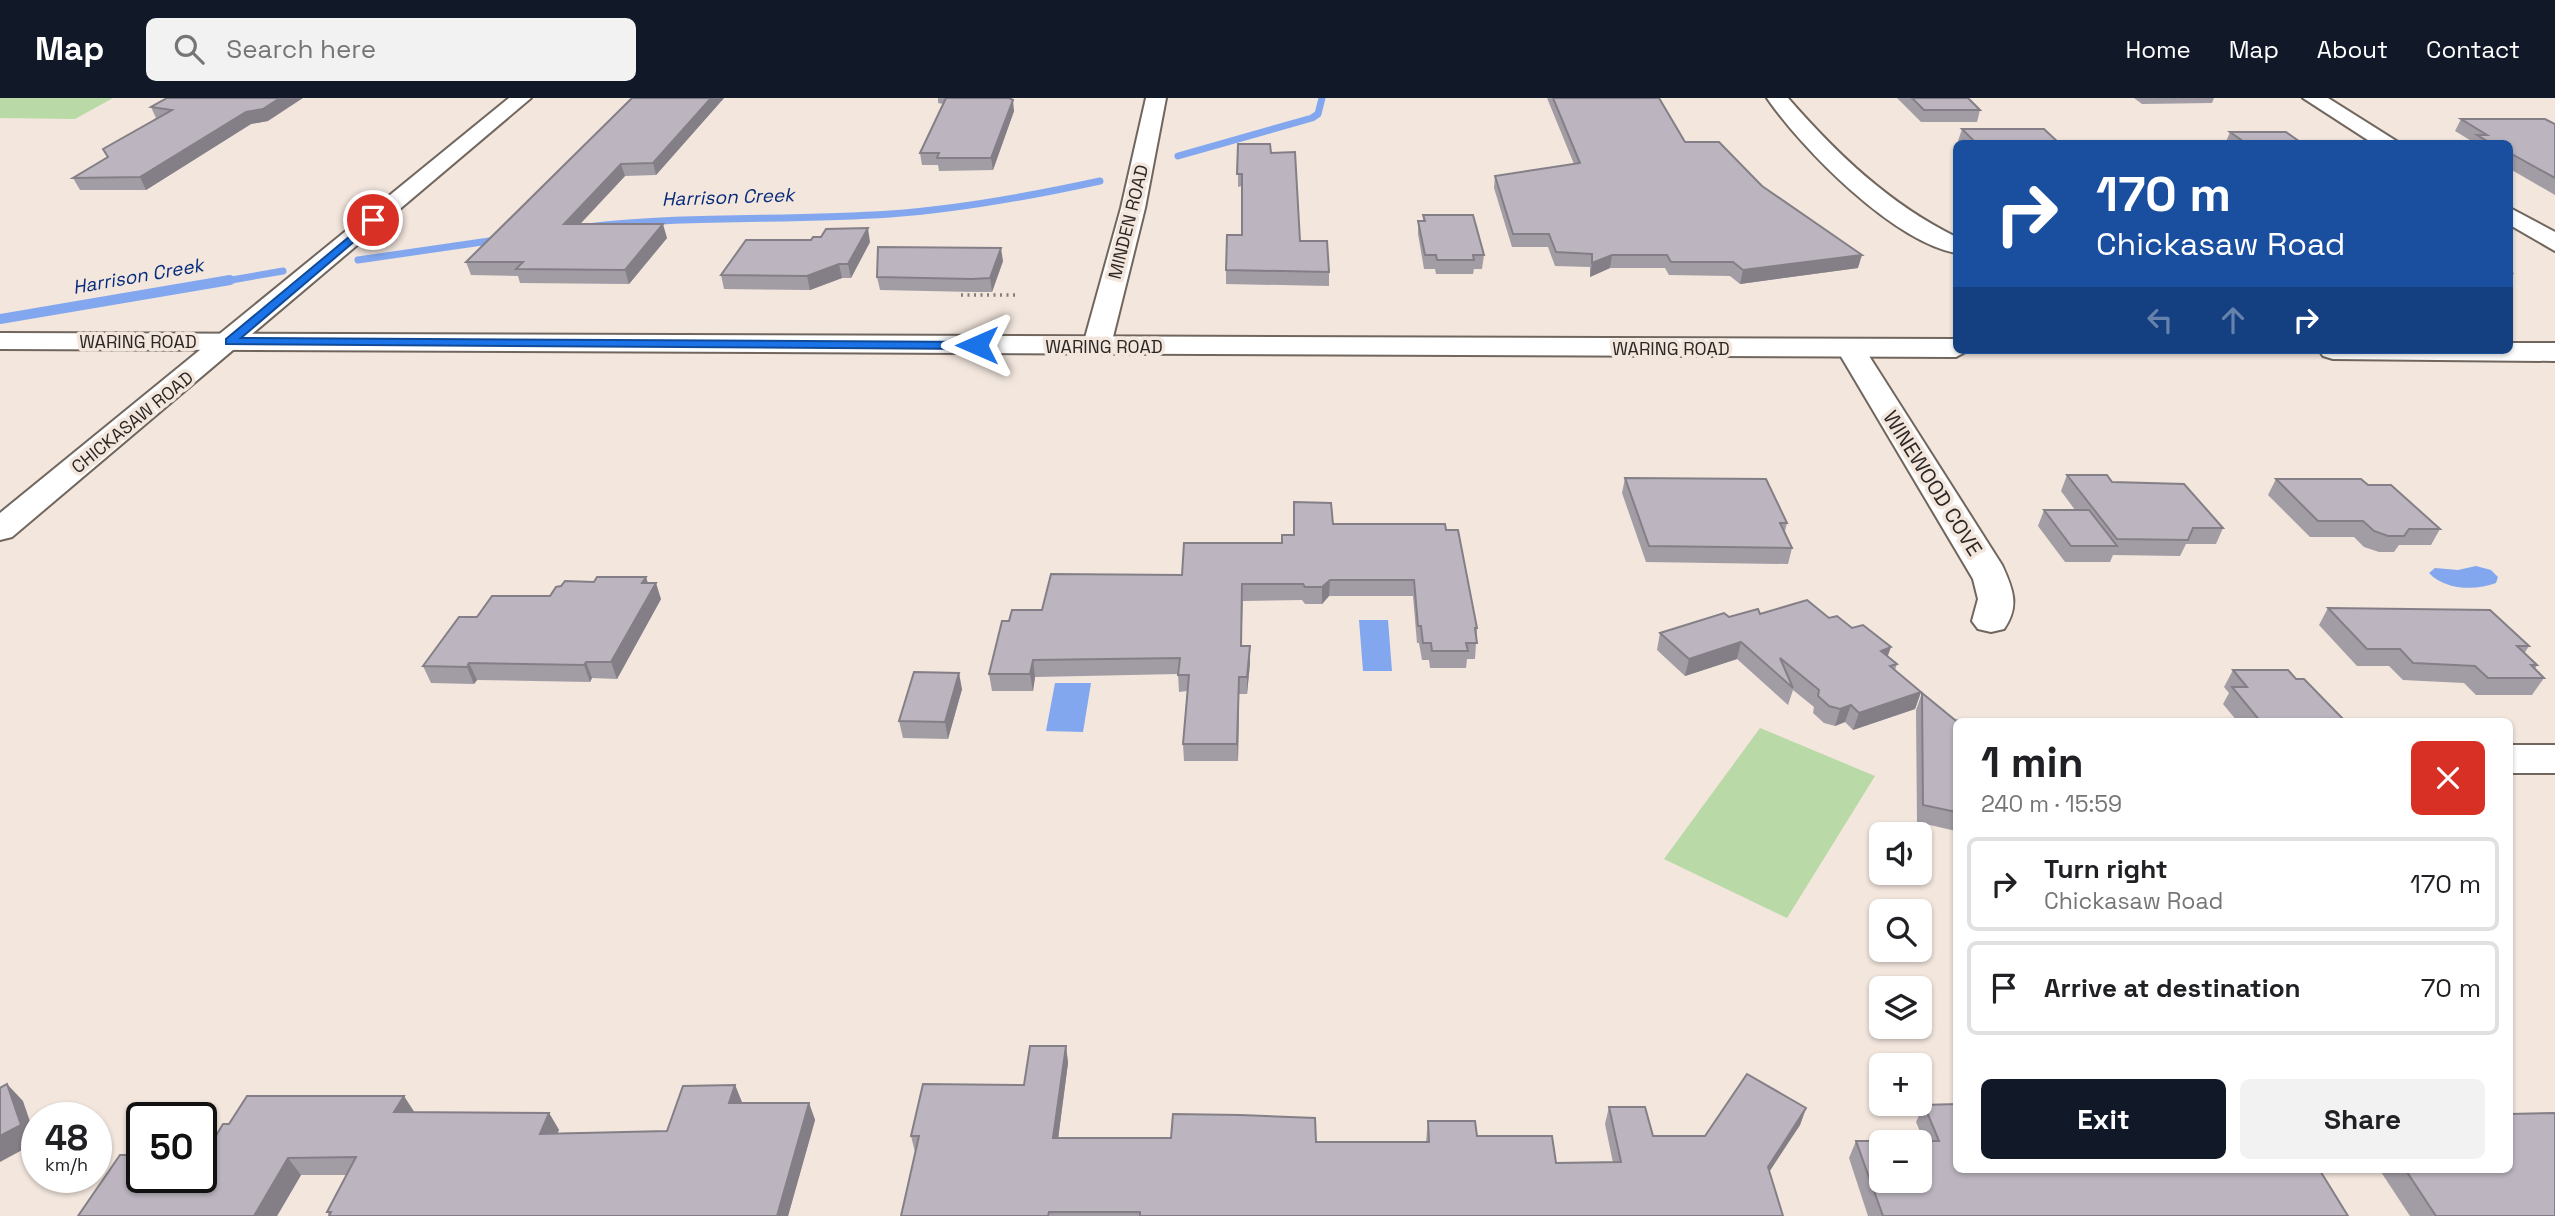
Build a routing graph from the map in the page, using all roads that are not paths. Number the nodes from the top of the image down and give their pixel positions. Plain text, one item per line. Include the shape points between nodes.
1 (521, 98) edge
2 (1156, 98) edge
3 (1777, 98) edge
4 (2313, 98) edge
5 (2383, 140) edge
6 (2513, 217) edge
7 (2555, 243) edge
8 (1953, 244) edge
9 (0, 341) edge
10 (230, 342) junction
11 (1097, 345) junction
12 (1850, 348) junction
13 (1953, 348) edge
14 (2513, 352) edge
15 (2555, 352) edge
16 (0, 530) edge
17 (1992, 621) dead end
18 (2513, 759) edge
19 (2555, 759) edge

1 - 10 street, CHICKASAW ROAD
2 - 11 street, MINDEN ROAD
3 - 8 street via 1849,179
4 - 5 street
6 - 7 street
9 - 10 street, WARING ROAD
10 - 11 street, WARING ROAD
10 - 16 street, CHICKASAW ROAD
11 - 12 street, WARING ROAD
12 - 13 street, WARING ROAD
12 - 17 street, WINEWOOD COVE via 1984,565 1996,591 1998,609
14 - 15 street
18 - 19 street

